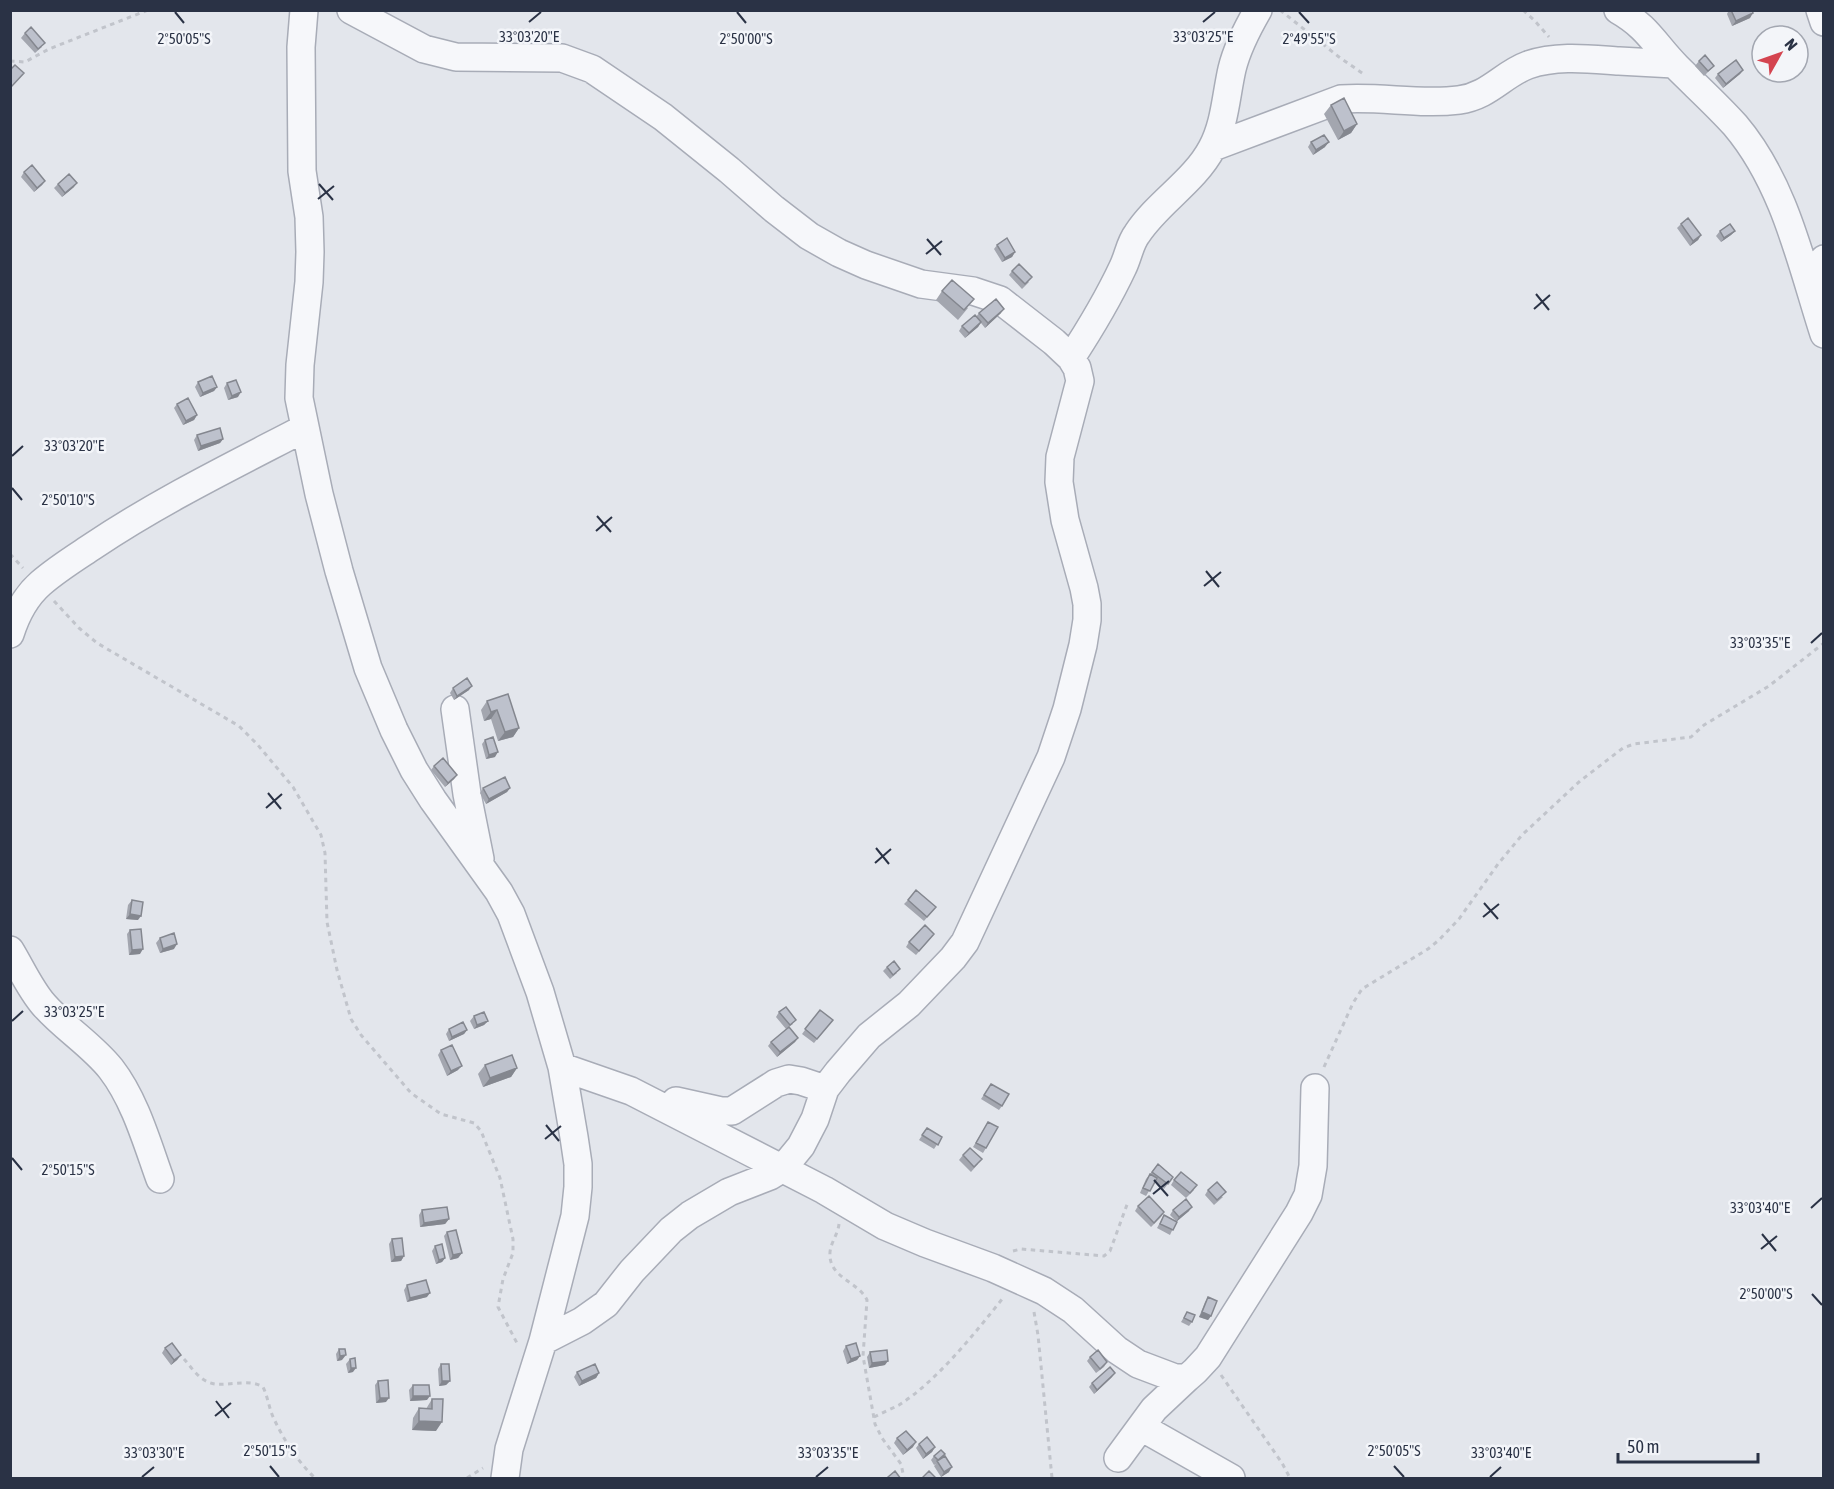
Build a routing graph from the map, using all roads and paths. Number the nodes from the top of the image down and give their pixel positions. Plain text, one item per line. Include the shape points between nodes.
1 (148, 10) edge
2 (304, 10) edge
3 (351, 10) edge
4 (1258, 10) edge
5 (1280, 10) edge
6 (1523, 10) edge
7 (1618, 10) edge
8 (1820, 10) edge
9 (1824, 22) edge
10 (1565, 58) junction
11 (10, 61) edge
12 (1674, 64) junction
13 (1390, 99) junction
14 (1213, 147) junction
15 (1824, 259) edge
16 (1815, 305) junction
17 (1824, 334) edge
18 (1071, 358) junction
19 (305, 428) junction
20 (39, 584) junction
21 (10, 634) edge
22 (1824, 643) edge
23 (455, 710) dead end
24 (482, 869) junction
25 (10, 950) edge
26 (562, 1067) junction
27 (1315, 1088) joint
28 (825, 1089) junction
29 (631, 1091) junction
30 (783, 1168) junction
31 (160, 1179) dead end
32 (1128, 1202) dead end
33 (839, 1221) dead end
34 (1011, 1277) junction
35 (543, 1341) junction
36 (1117, 1350) junction
37 (1208, 1357) junction
38 (184, 1359) dead end
39 (532, 1374) junction
40 (1187, 1378) junction
41 (874, 1417) junction
42 (1148, 1418) junction
43 (1118, 1458) dead end
44 (315, 1479) edge
45 (506, 1479) edge
46 (904, 1479) edge
47 (1052, 1479) edge
48 (1232, 1479) edge
49 (1290, 1479) edge

1 - 11 path via 25,62
2 - 19 street via 302,171 310,252 299,398
3 - 18 street via 424,49 456,57 562,58 592,69 663,117 809,236 838,253 921,284 974,291 994,298
4 - 14 street via 1232,68
5 - 13 path
6 - 10 path
7 - 12 street via 1646,30
8 - 9 street
10 - 12 street
10 - 13 street via 1527,65 1492,87 1461,100
12 - 16 street via 1735,126 1771,182 1789,223
13 - 14 street via 1341,99
14 - 18 street via 1136,235 1103,307
15 - 16 street
16 - 17 street
18 - 28 street via 1080,381 1060,457 1059,482 1084,588 1087,620 1064,719 1051,757 965,942 909,1004 869,1036
19 - 20 street via 125,524
19 - 24 street via 339,571 368,668 414,770
20 - 21 street
20 - 39 path via 97,643 239,726 293,787 321,835 327,922 351,1019 411,1093 441,1114 479,1126 482,1131 500,1178 513,1239 513,1253 498,1307
22 - 27 path via 1691,737 1623,748 1580,781 1522,835 1439,940 1362,989
23 - 24 street
24 - 26 street via 511,914
25 - 31 street via 45,1007 99,1056 121,1083
26 - 29 street
26 - 35 street via 576,1155 577,1203
27 - 37 street via 1313,1166 1308,1196
28 - 29 street via 789,1079 732,1111
28 - 30 street via 801,1146
29 - 30 street
30 - 34 street via 885,1226
30 - 35 street via 690,1215 671,1230 606,1304
32 - 34 path via 1110,1251 1104,1256 1014,1250
33 - 41 path via 830,1256 834,1269 864,1293 867,1300 863,1356
34 - 36 street via 1044,1291 1073,1310
34 - 41 path via 987,1318 928,1382
34 - 47 path via 1036,1318
35 - 39 street
36 - 40 street via 1165,1375
36 - 42 street via 1135,1373
37 - 40 street
37 - 49 path
38 - 44 path via 210,1384 263,1387 273,1418
39 - 45 street via 508,1449
40 - 42 street
41 - 46 path via 882,1438 901,1464
42 - 43 street
42 - 48 street

